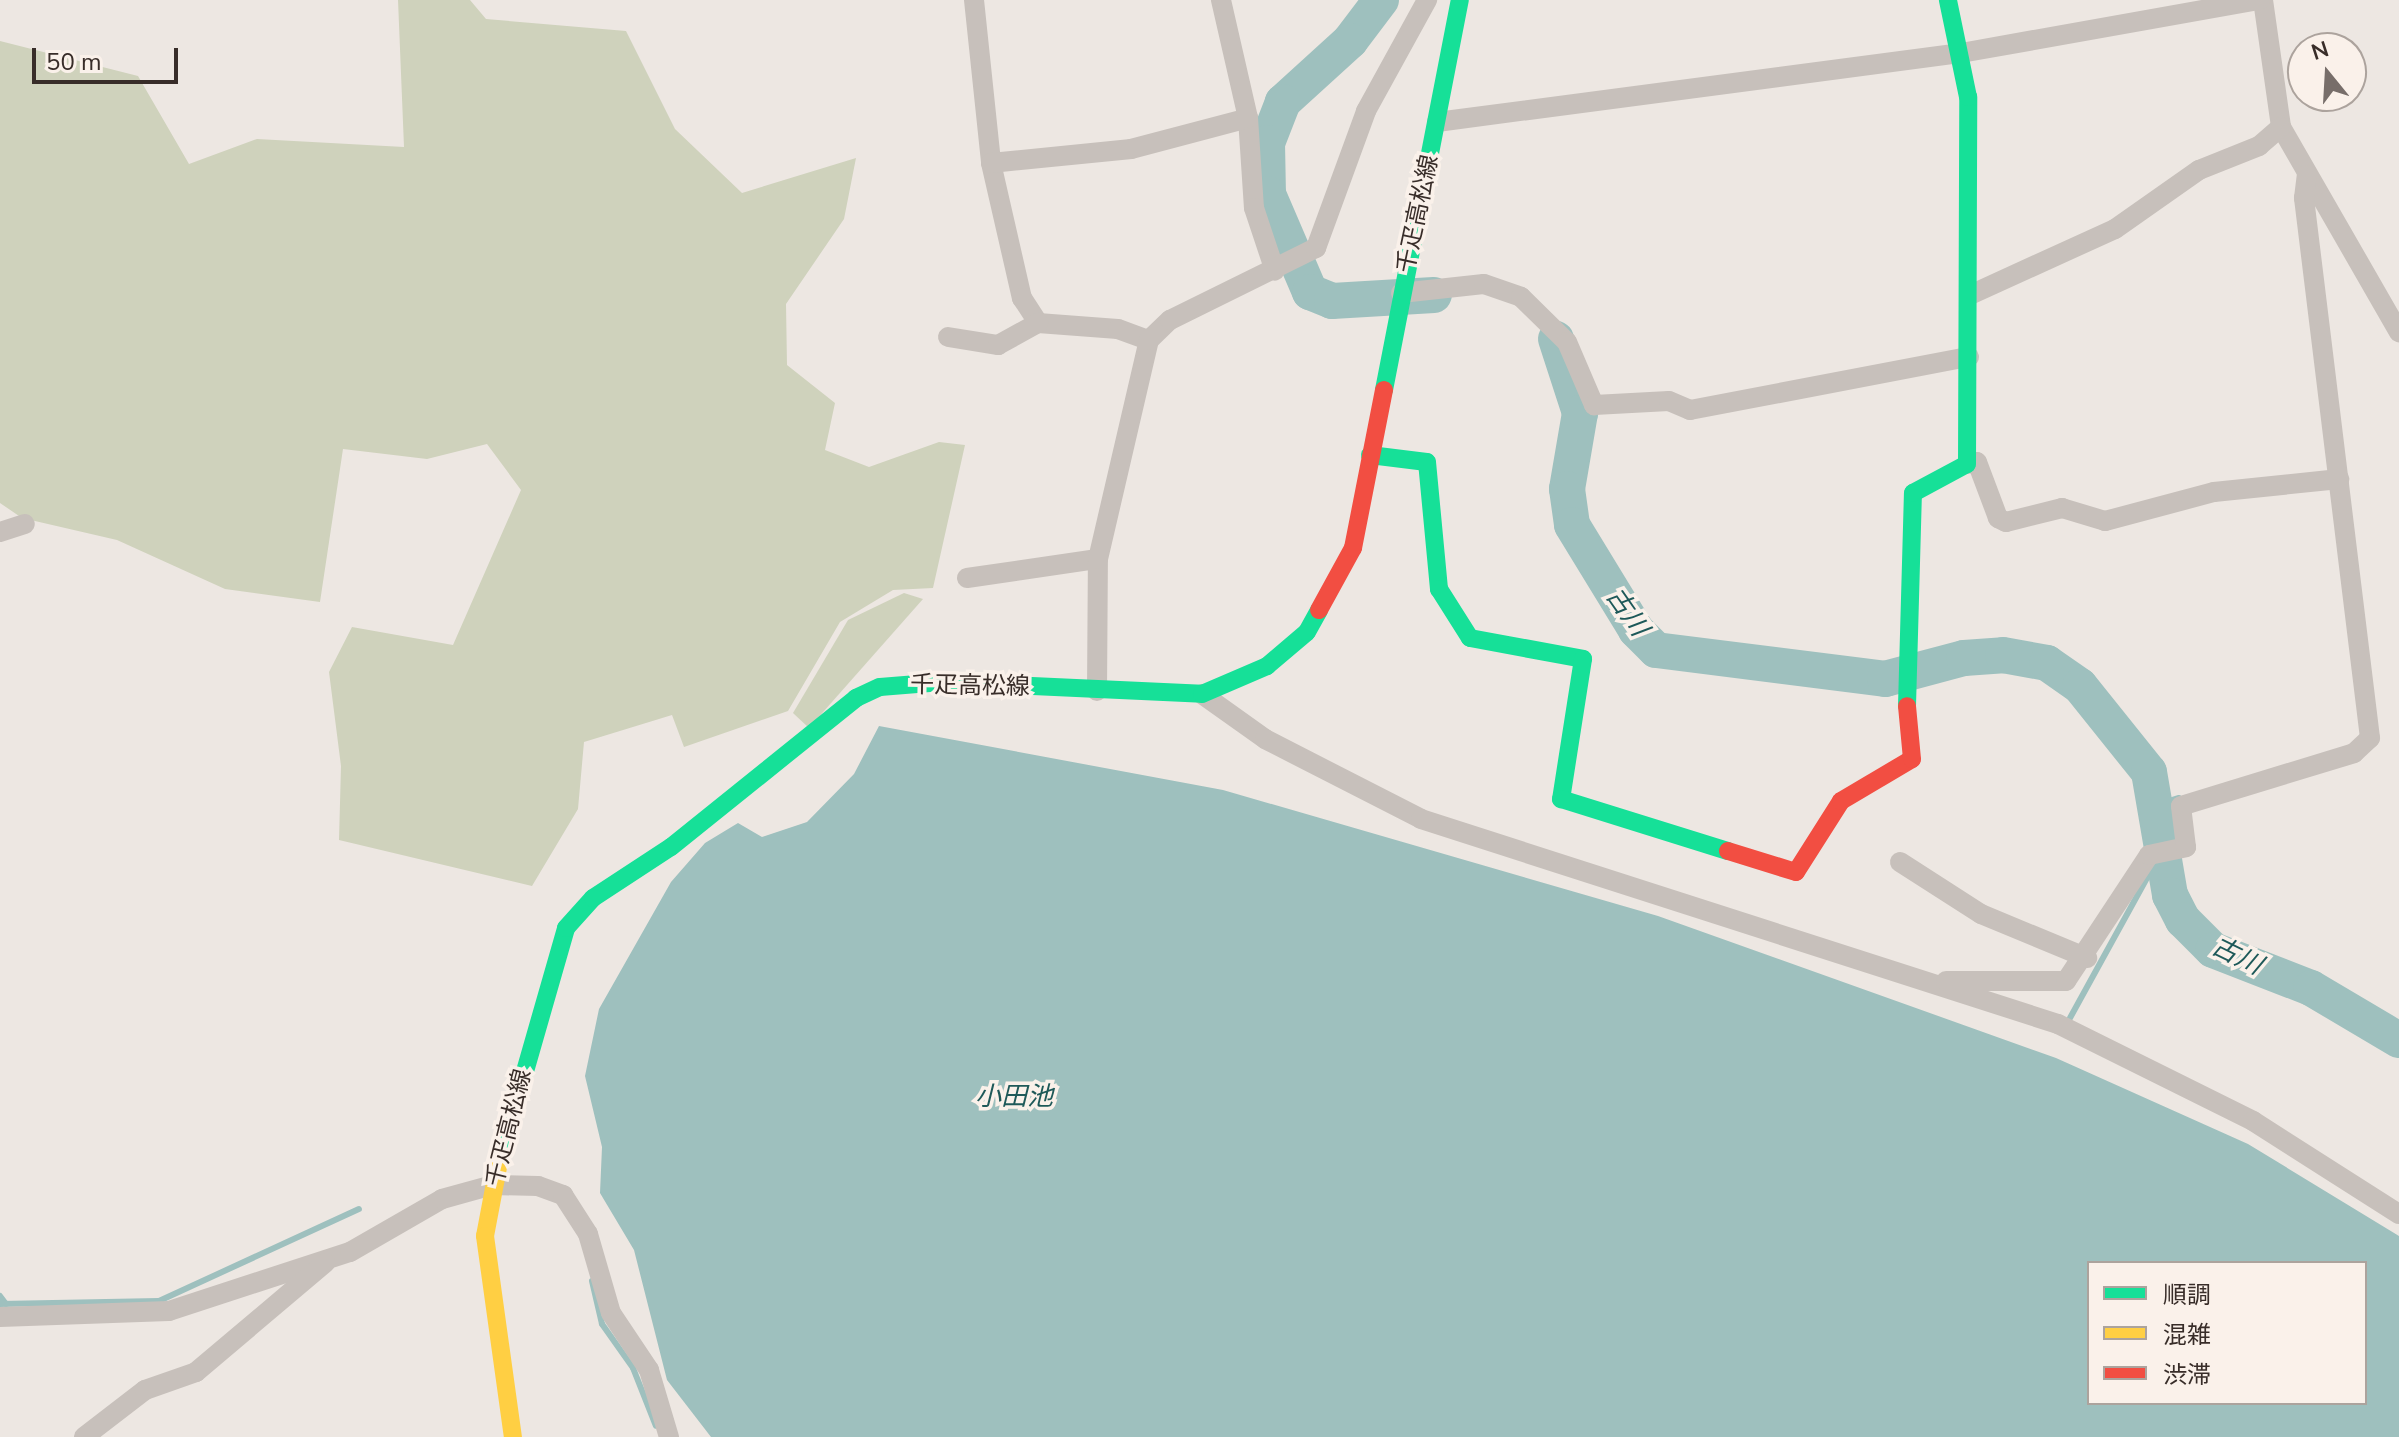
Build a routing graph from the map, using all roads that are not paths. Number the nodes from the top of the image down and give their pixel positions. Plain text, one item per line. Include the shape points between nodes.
1 (974, 0) edge
2 (1221, 0) edge
3 (1427, 0) edge
4 (1460, 0) edge
5 (1948, 0) edge
6 (2261, 0) edge
7 (1961, 53) junction
8 (1248, 118) junction
9 (1437, 122) junction
10 (2281, 127) junction
11 (991, 163) junction
12 (2307, 175) junction
13 (1287, 265) junction
14 (1970, 295) junction
15 (1400, 302) junction
16 (1038, 323) junction
17 (2399, 332) edge
18 (948, 337) dead end
19 (1149, 340) junction
20 (1969, 357) junction
21 (1370, 455) junction
22 (1967, 464) junction
23 (2339, 479) junction
24 (25, 524) dead end
25 (0, 532) edge
26 (1098, 559) junction
27 (967, 578) dead end
28 (1097, 691) junction
29 (1202, 694) junction
30 (1900, 862) dead end
31 (2087, 958) junction
32 (1926, 982) junction
33 (493, 1185) junction
34 (2399, 1214) edge
35 (331, 1257) junction
36 (0, 1317) edge
37 (509, 1431) edge
38 (84, 1437) edge
39 (669, 1437) edge

1 - 11 street
2 - 8 street
3 - 13 street via 1366,111 1335,212 1316,248
4 - 9 main road, 千疋高松線
5 - 7 main road
6 - 7 street
6 - 10 street
7 - 9 street
7 - 14 main road
8 - 11 street via 1131,149
8 - 13 street via 1254,208
9 - 15 main road, 千疋高松線
10 - 12 street
10 - 14 street via 2259,146 2199,170 2115,229
11 - 16 street via 1011,268
12 - 17 street
12 - 23 street via 2304,198
13 - 19 street via 1170,320
14 - 20 main road
15 - 20 street via 1484,284 1521,297 1567,342 1594,405 1669,401 1690,410
15 - 21 main road, 千疋高松線
16 - 18 street via 998,345
16 - 19 street via 1118,329
19 - 26 street
20 - 22 main road
21 - 22 main road via 1427,462 1439,589 1470,638 1583,659 1561,799 1796,872 1841,801 1912,759 1904,670 1913,493
21 - 29 main road, 千疋高松線 via 1353,548 1307,632 1267,666
22 - 23 street via 1977,462 1998,518 2006,522 2062,508 2105,521 2214,492
23 - 31 street via 2370,738 2354,753 2189,800 2177,818 2186,847 2149,855
24 - 25 street
26 - 27 street
26 - 28 street
28 - 29 main road, 千疋高松線
28 - 33 main road, 千疋高松線 via 942,682 880,687 593,898 554,954
29 - 32 street via 1265,739 1421,819
30 - 31 street via 1981,914
31 - 32 street via 2066,981 2048,986
32 - 34 street via 2058,1024 2164,1074
33 - 35 street via 442,1199 404,1227
33 - 37 main road, 千疋高松線 via 487,1286
33 - 39 street via 538,1186 563,1195 576,1212 611,1313 649,1370
35 - 36 street via 169,1311
35 - 38 street via 196,1372 145,1390

